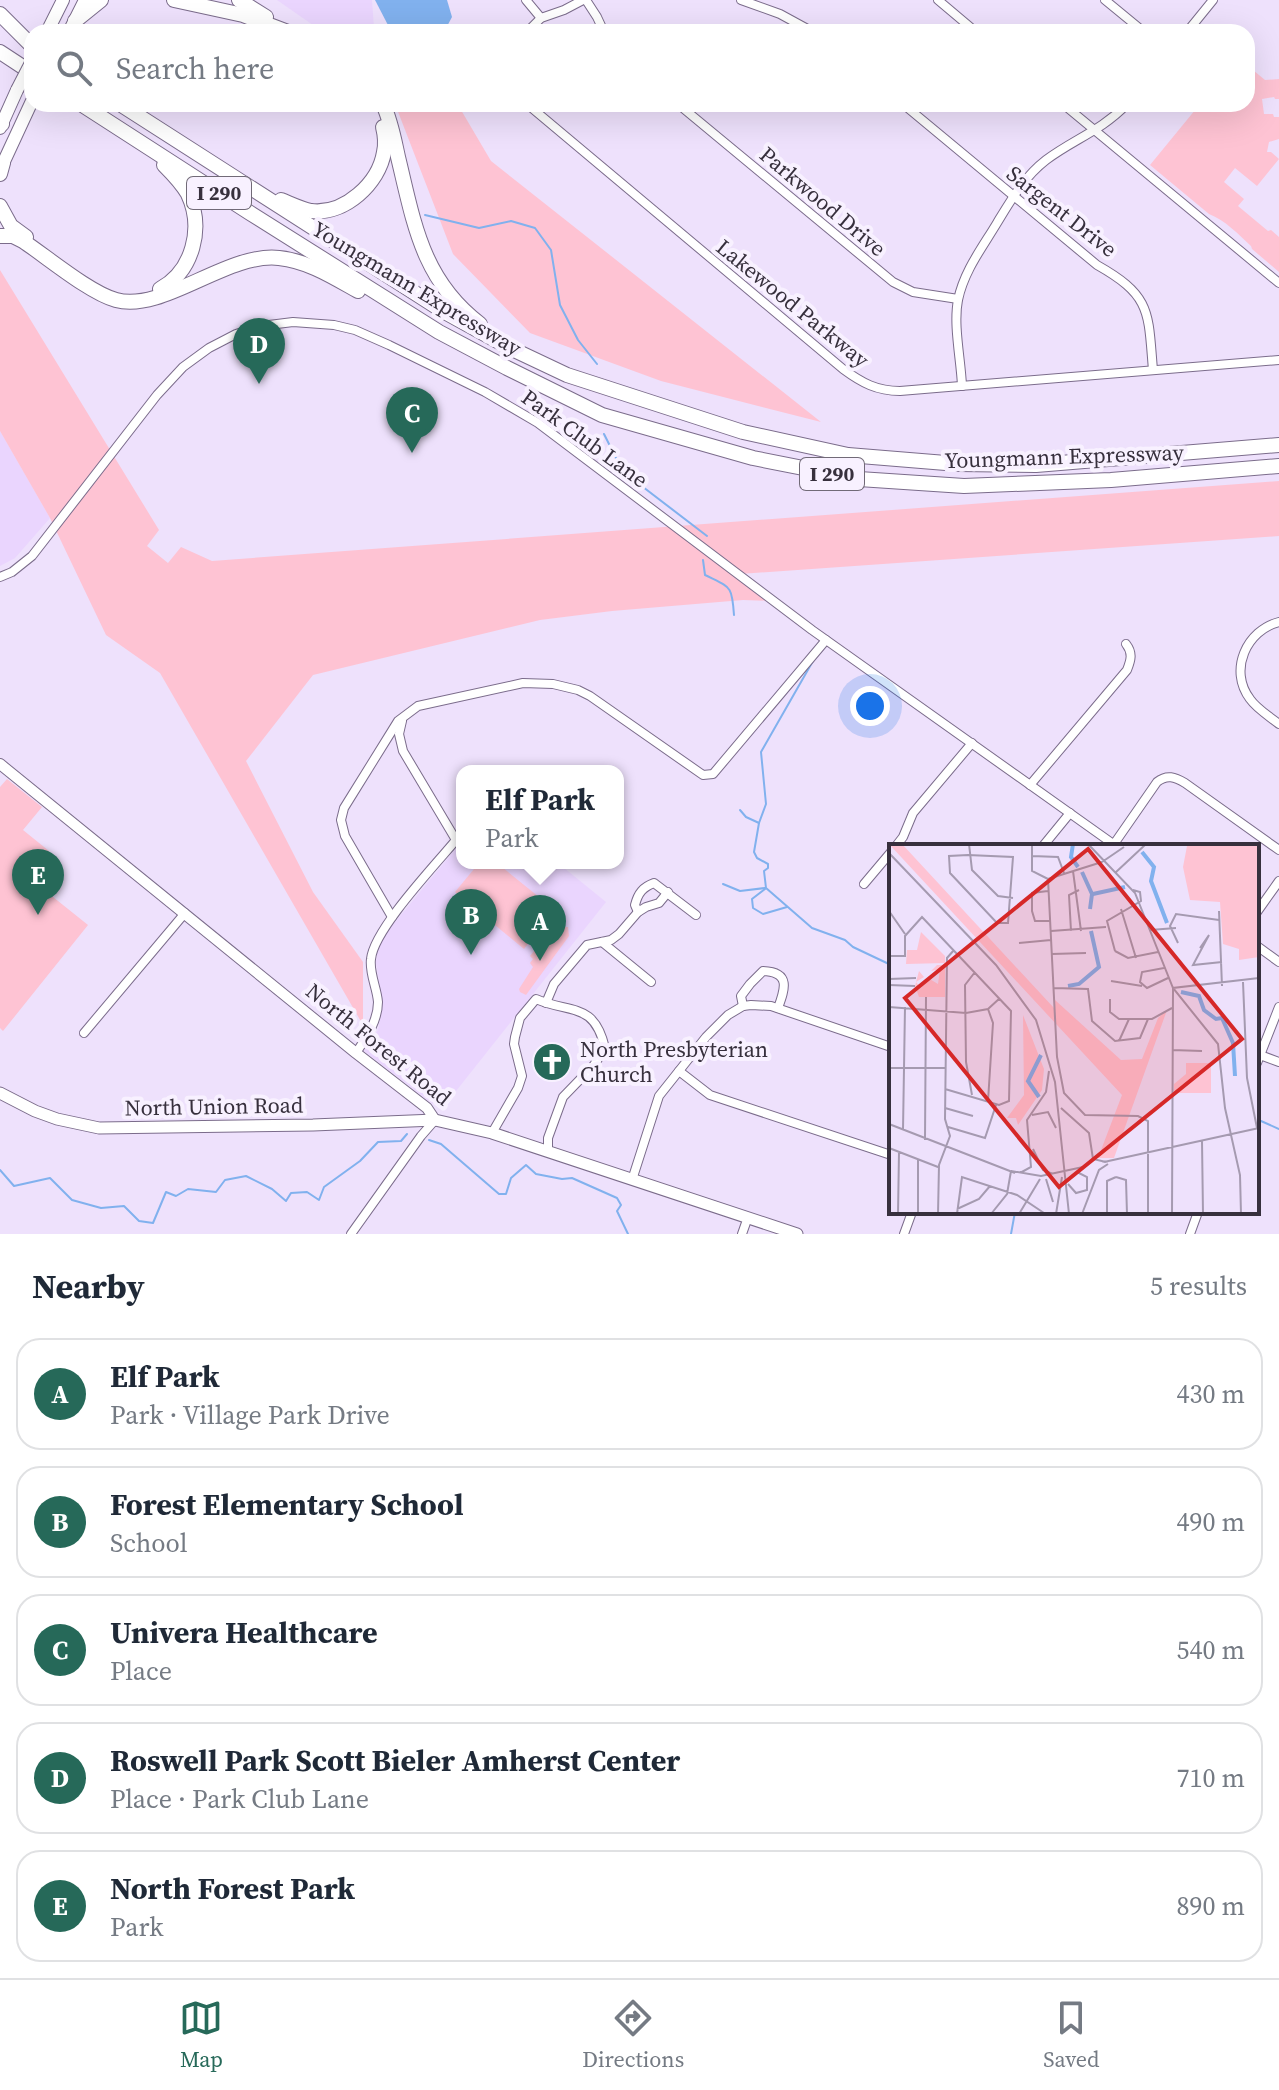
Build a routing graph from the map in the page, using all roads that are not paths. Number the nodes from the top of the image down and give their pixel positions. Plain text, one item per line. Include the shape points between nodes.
1 (63, 0) edge
2 (101, 0) edge
3 (158, 0) edge
4 (174, 0) edge
5 (239, 0) edge
6 (526, 0) edge
7 (584, 0) edge
8 (741, 0) edge
9 (938, 0) edge
10 (1105, 0) edge
11 (1213, 0) edge
12 (78, 12) edge
13 (0, 14) edge
14 (541, 18) junction
15 (51, 24) edge
16 (251, 24) edge
17 (267, 24) edge
18 (276, 24) edge
19 (535, 24) edge
20 (600, 24) edge
21 (798, 24) edge
22 (966, 24) edge
23 (1134, 24) edge
24 (1194, 24) edge
25 (0, 27) edge
26 (24, 39) edge
27 (24, 42) edge
28 (0, 55) edge
29 (24, 68) edge
30 (24, 76) edge
31 (27, 112) edge
32 (93, 112) edge
33 (132, 112) edge
34 (377, 112) edge
35 (386, 112) edge
36 (536, 112) edge
37 (688, 112) edge
38 (913, 112) edge
39 (1072, 112) edge
40 (1119, 112) edge
41 (1, 126) edge
42 (1095, 131) junction
43 (144, 145) junction
44 (1, 169) edge
45 (250, 188) junction
46 (1013, 196) junction
47 (0, 206) edge
48 (0, 236) edge
49 (1279, 283) edge
50 (958, 299) junction
51 (439, 332) junction
52 (512, 349) junction
53 (1279, 360) edge
54 (1153, 370) junction
55 (962, 386) junction
56 (1279, 445) edge
57 (1279, 466) edge
58 (0, 577) edge
59 (1279, 622) edge
60 (826, 640) junction
61 (1126, 644) dead end
62 (410, 710) junction
63 (1279, 724) edge
64 (972, 743) junction
65 (381, 747) junction
66 (403, 751) junction
67 (0, 764) edge
68 (1030, 785) junction
69 (1070, 813) junction
70 (456, 832) edge
71 (456, 841) edge
72 (898, 844) edge
73 (1045, 844) edge
74 (1114, 844) edge
75 (1116, 844) edge
76 (1279, 850) edge
77 (889, 854) edge
78 (1279, 881) edge
79 (864, 884) dead end
80 (668, 892) junction
81 (1259, 909) edge
82 (638, 912) junction
83 (185, 913) junction
84 (696, 915) dead end
85 (392, 917) junction
86 (602, 942) junction
87 (1259, 947) edge
88 (1279, 962) edge
89 (651, 982) dead end
90 (546, 1003) junction
91 (743, 1006) junction
92 (1279, 1007) edge
93 (778, 1008) junction
94 (84, 1033) dead end
95 (889, 1046) edge
96 (356, 1053) junction
97 (1259, 1059) edge
98 (1279, 1062) edge
99 (679, 1071) junction
100 (0, 1093) edge
101 (435, 1120) junction
102 (492, 1133) junction
103 (548, 1152) junction
104 (889, 1154) edge
105 (632, 1180) junction
106 (911, 1214) edge
107 (1197, 1214) edge
108 (748, 1217) junction
109 (351, 1234) edge
110 (742, 1234) edge
111 (797, 1234) edge
112 (904, 1234) edge
113 (1190, 1234) edge

1 - 15 main road
2 - 12 highway
3 - 16 highway
4 - 17 highway
5 - 18 highway
6 - 14 street
7 - 14 street
7 - 20 street
8 - 21 street
9 - 22 street
10 - 23 street
11 - 24 street
13 - 26 highway
14 - 19 street
25 - 27 highway
28 - 29 highway
30 - 41 main road, bridge
31 - 44 main road
32 - 43 highway, Youngmann Expressway / I 290
33 - 45 highway, Youngmann Expressway / I 290
34 - 45 highway via 385,140 382,162 352,200 313,211
35 - 52 highway via 429,264 474,320
36 - 55 street, Lakewood Parkway via 857,379 890,391
37 - 50 street, Parkwood Drive via 893,282 913,292
38 - 46 street, Sargent Drive
39 - 42 street
40 - 42 street
42 - 46 street via 1043,162
42 - 49 street
43 - 47 highway via 184,187 194,215 191,255 161,288 129,297 106,292 11,226
43 - 51 highway, Youngmann Expressway / I 290
45 - 52 highway, Youngmann Expressway / I 290
46 - 50 street via 970,266
46 - 54 street, Sargent Drive via 1137,293 1148,323
48 - 51 highway via 23,241 93,289 125,302 154,298 244,262 280,258 326,274
50 - 55 street
51 - 57 highway, Youngmann Expressway / I 290 via 602,415 753,458 859,479 964,486
52 - 56 highway, Youngmann Expressway / I 290 via 567,375 743,432 848,455 1036,465
53 - 54 street, Lakewood Parkway
54 - 55 street, Lakewood Parkway
58 - 60 street, Park Club Lane via 32,556 157,395 192,359 245,331 280,323 317,323 367,335 519,410
59 - 63 street via 1251,639 1241,663 1249,698
60 - 62 street via 713,774 703,775 604,704 568,687 523,683
60 - 64 street, Park Club Lane
61 - 68 street via 1131,660 1127,670
62 - 65 street
62 - 66 street via 399,728
64 - 68 street, Park Club Lane
64 - 72 street via 913,813
65 - 66 street via 390,742
65 - 85 street via 341,820
66 - 70 street
67 - 83 street, North Forest Road
68 - 69 street, Park Club Lane
69 - 73 street
69 - 74 street, Park Club Lane
71 - 85 street
75 - 76 street via 1157,782 1171,777
77 - 79 street
78 - 81 street
80 - 82 street via 659,903
80 - 82 street via 654,883 644,886 635,905
80 - 84 street
82 - 86 street via 619,934
83 - 94 street
83 - 96 street, North Forest Road
85 - 96 street via 371,959 378,1002 375,1022
86 - 89 street
86 - 90 street via 587,945 554,984
87 - 88 street
90 - 102 street via 536,999 520,1018 514,1044 522,1076
90 - 103 street via 569,1007 595,1022 605,1048 563,1097
91 - 93 street
91 - 93 street via 741,996 750,984 763,971 773,971 785,988
91 - 99 street via 716,1026
92 - 97 street
93 - 95 street
96 - 101 street, North Forest Road
97 - 98 street
99 - 104 street via 710,1095
99 - 105 street via 659,1096
100 - 101 main road, North Union Road via 57,1119 99,1128
101 - 102 main road, North Forest Road
101 - 109 street
102 - 103 main road, North Forest Road
103 - 105 main road, North Forest Road
105 - 108 main road, North Forest Road
106 - 112 street
107 - 113 street
108 - 110 street
108 - 111 main road, North Forest Road

